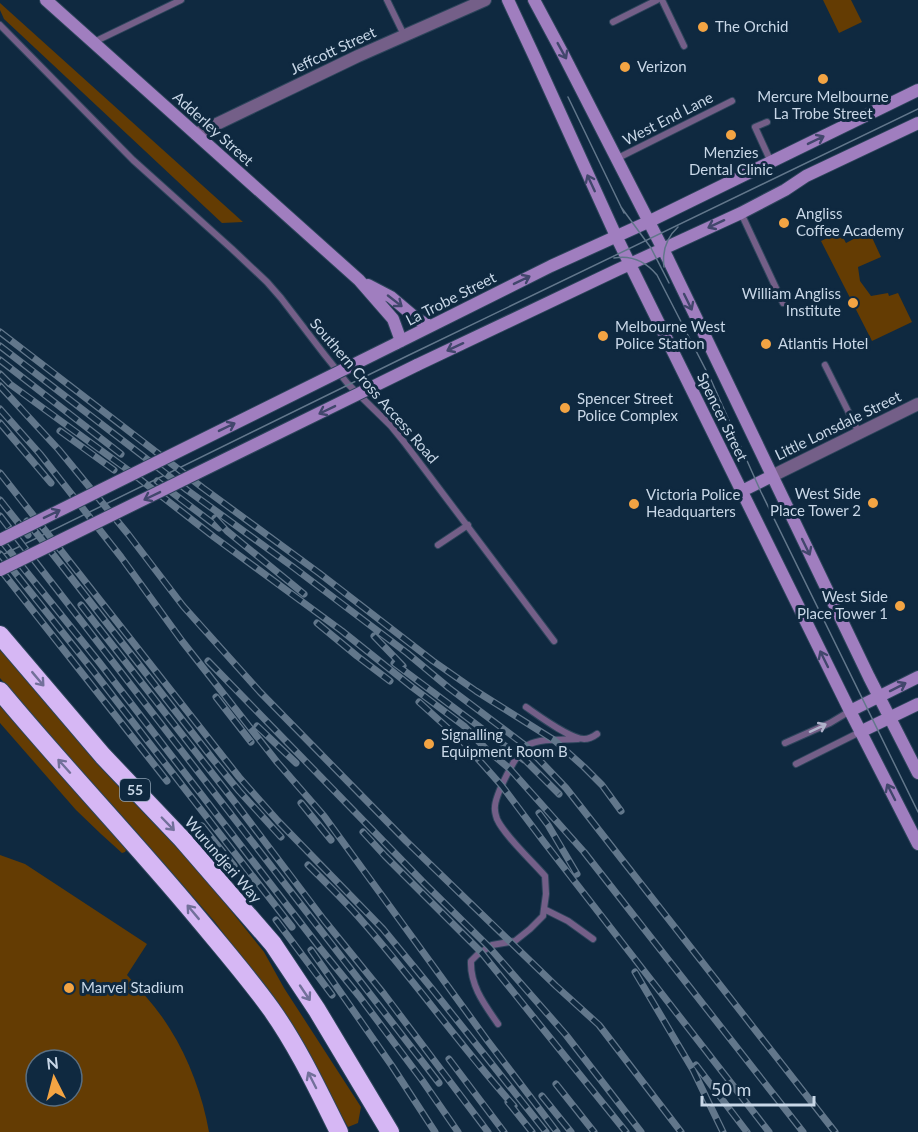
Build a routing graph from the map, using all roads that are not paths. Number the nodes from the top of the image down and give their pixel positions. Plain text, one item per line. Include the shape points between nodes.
1 (46, 0) edge
2 (181, 0) edge
3 (387, 0) edge
4 (484, 0) edge
5 (508, 0) edge
6 (534, 0) edge
7 (657, 0) edge
8 (662, 0) edge
9 (172, 2) edge
10 (613, 22) dead end
11 (0, 26) edge
12 (404, 35) junction
13 (93, 42) junction
14 (684, 46) dead end
15 (918, 90) edge
16 (732, 101) dead end
17 (767, 122) dead end
18 (918, 123) edge
19 (196, 134) junction
20 (616, 159) junction
21 (771, 162) junction
22 (741, 213) junction
23 (648, 222) junction
24 (616, 236) junction
25 (662, 249) junction
26 (630, 264) junction
27 (359, 279) junction
28 (783, 303) dead end
29 (430, 326) junction
30 (398, 343) junction
31 (825, 365) dead end
32 (918, 404) edge
33 (859, 433) junction
34 (772, 476) junction
35 (741, 491) junction
36 (468, 525) junction
37 (0, 540) edge
38 (438, 545) dead end
39 (0, 570) edge
40 (0, 635) edge
41 (554, 640) dead end
42 (918, 677) edge
43 (0, 691) edge
44 (879, 697) junction
45 (918, 704) edge
46 (526, 707) dead end
47 (850, 711) junction
48 (889, 718) junction
49 (860, 732) junction
50 (597, 734) dead end
51 (578, 739) junction
52 (785, 744) dead end
53 (796, 764) dead end
54 (918, 774) edge
55 (918, 844) edge
56 (544, 909) junction
57 (593, 939) dead end
58 (498, 1024) dead end
59 (339, 1132) edge
60 (390, 1132) edge

1 - 13 street, Adderley Street
2 - 9 lane
3 - 12 lane
4 - 12 street, Jeffcott Street
24 -> 5 street, Spencer Street
6 -> 20 street, Spencer Street
7 - 10 lane
8 - 14 lane
9 - 13 lane
11 - 36 lane, Southern Cross Access Road via 133,160 267,282 342,377 391,426
12 - 19 street, Jeffcott Street
13 - 19 street, Adderley Street
21 -> 15 street, La Trobe Street
16 - 20 lane, West End Lane
17 - 21 lane via 755,127
18 - 22 street via 806,176
19 - 27 street, Adderley Street
20 - 23 street, Spencer Street
21 - 23 street, La Trobe Street
22 -> 25 street
22 - 28 lane
23 - 24 street, La Trobe Street
23 - 25 street, Spencer Street
24 - 26 street, Spencer Street
29 -> 24 street, La Trobe Street
25 - 26 street
25 -> 34 street, Spencer Street
26 - 35 street, Spencer Street
26 -> 39 street, bridge
27 -> 29 street, Adderley Street
27 - 30 street, Adderley Street via 393,319
29 - 30 street, La Trobe Street
37 -> 30 street, La Trobe Street, bridge
31 - 33 lane
32 - 33 street, Little Lonsdale Street
33 - 34 street, Little Lonsdale Street
34 - 35 street
34 -> 44 street, Spencer Street
47 -> 35 street, Spencer Street
36 - 38 lane
36 - 41 lane, Southern Cross Access Road
40 -> 60 highway, Wurundjeri Way / 55 via 273,944
44 -> 42 street
59 -> 43 highway, 55 via 271,1009 152,863
44 - 47 street
44 - 48 street, Spencer Street
45 - 48 street
46 - 51 lane
47 - 49 street, Spencer Street
52 -> 47 lane
48 - 49 street
48 - 54 street, Spencer Street
49 - 53 lane
55 -> 49 street, Spencer Street
50 - 51 lane
51 - 56 lane via 526,746 511,767 494,808 504,830 545,876
56 - 57 lane
56 - 58 lane via 543,916 515,941 492,945 471,961 474,983

